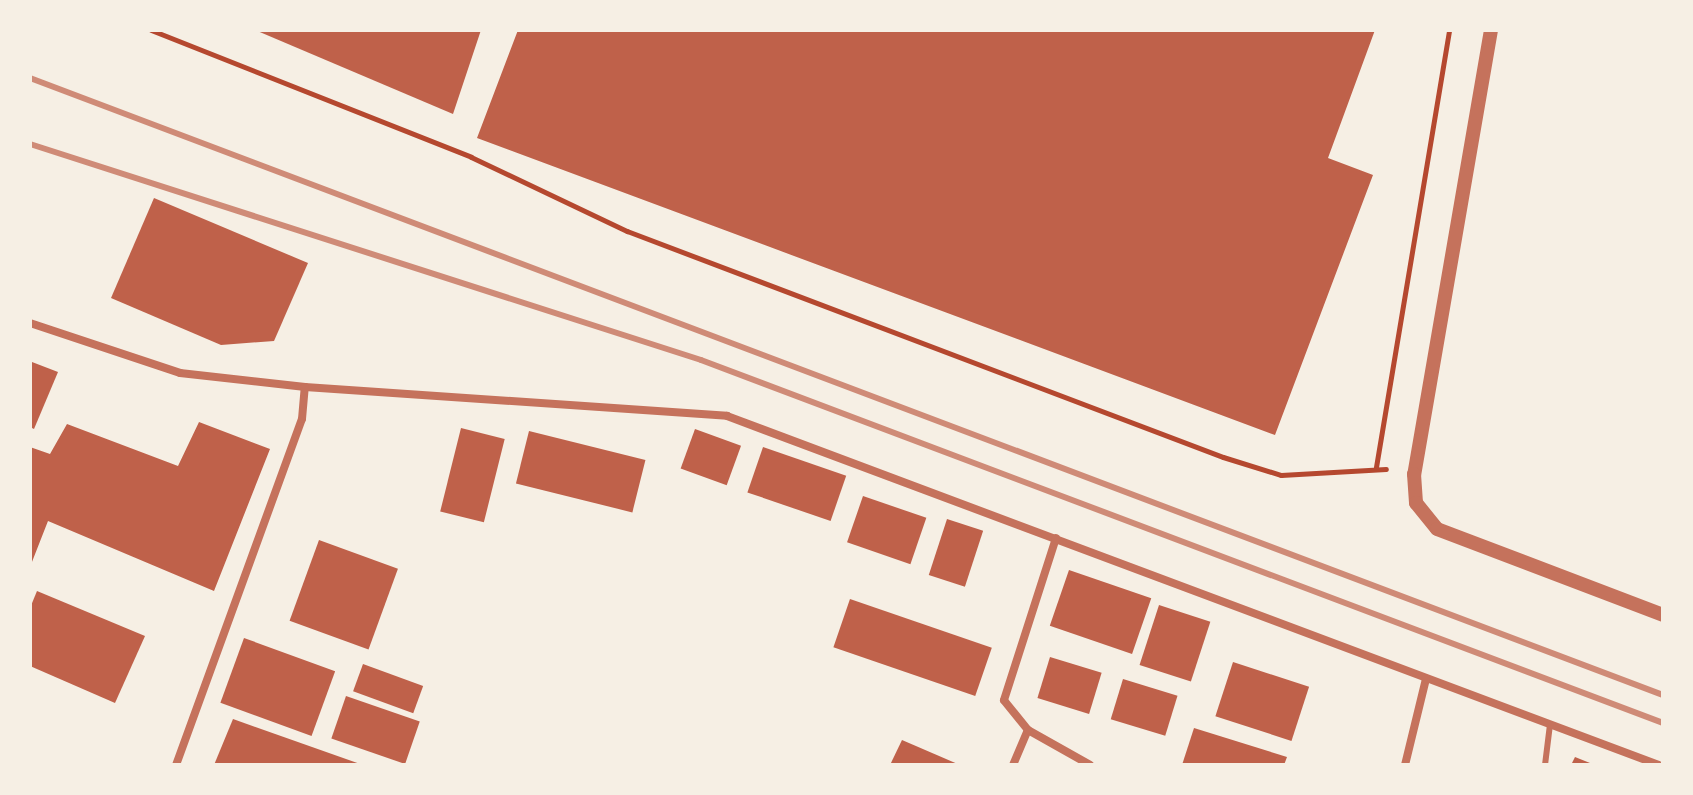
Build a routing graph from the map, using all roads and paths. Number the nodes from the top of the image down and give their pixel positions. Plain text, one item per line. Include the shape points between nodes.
1 (151, 30) edge
2 (1449, 30) edge
3 (1491, 30) edge
4 (30, 323) edge
5 (305, 387) junction
6 (1376, 467) junction
7 (1414, 474) junction
8 (1056, 538) junction
9 (1663, 615) edge
10 (1426, 679) junction
11 (1550, 726) junction
12 (1028, 730) junction
13 (176, 765) edge
14 (1013, 765) edge
15 (1090, 765) edge
16 (1405, 765) edge
17 (1545, 765) edge
18 (1659, 765) edge

1 - 6 path via 471,157 627,231 1223,457 1281,475
2 - 6 path
3 - 7 street
4 - 5 street via 180,373
5 - 8 street via 727,416
5 - 13 street via 302,419
6 - 7 path
7 - 9 street via 1416,503 1437,529
8 - 10 street
8 - 12 street via 1004,700
10 - 11 street
10 - 16 street
11 - 17 lane
11 - 18 street
12 - 14 street
12 - 15 street

